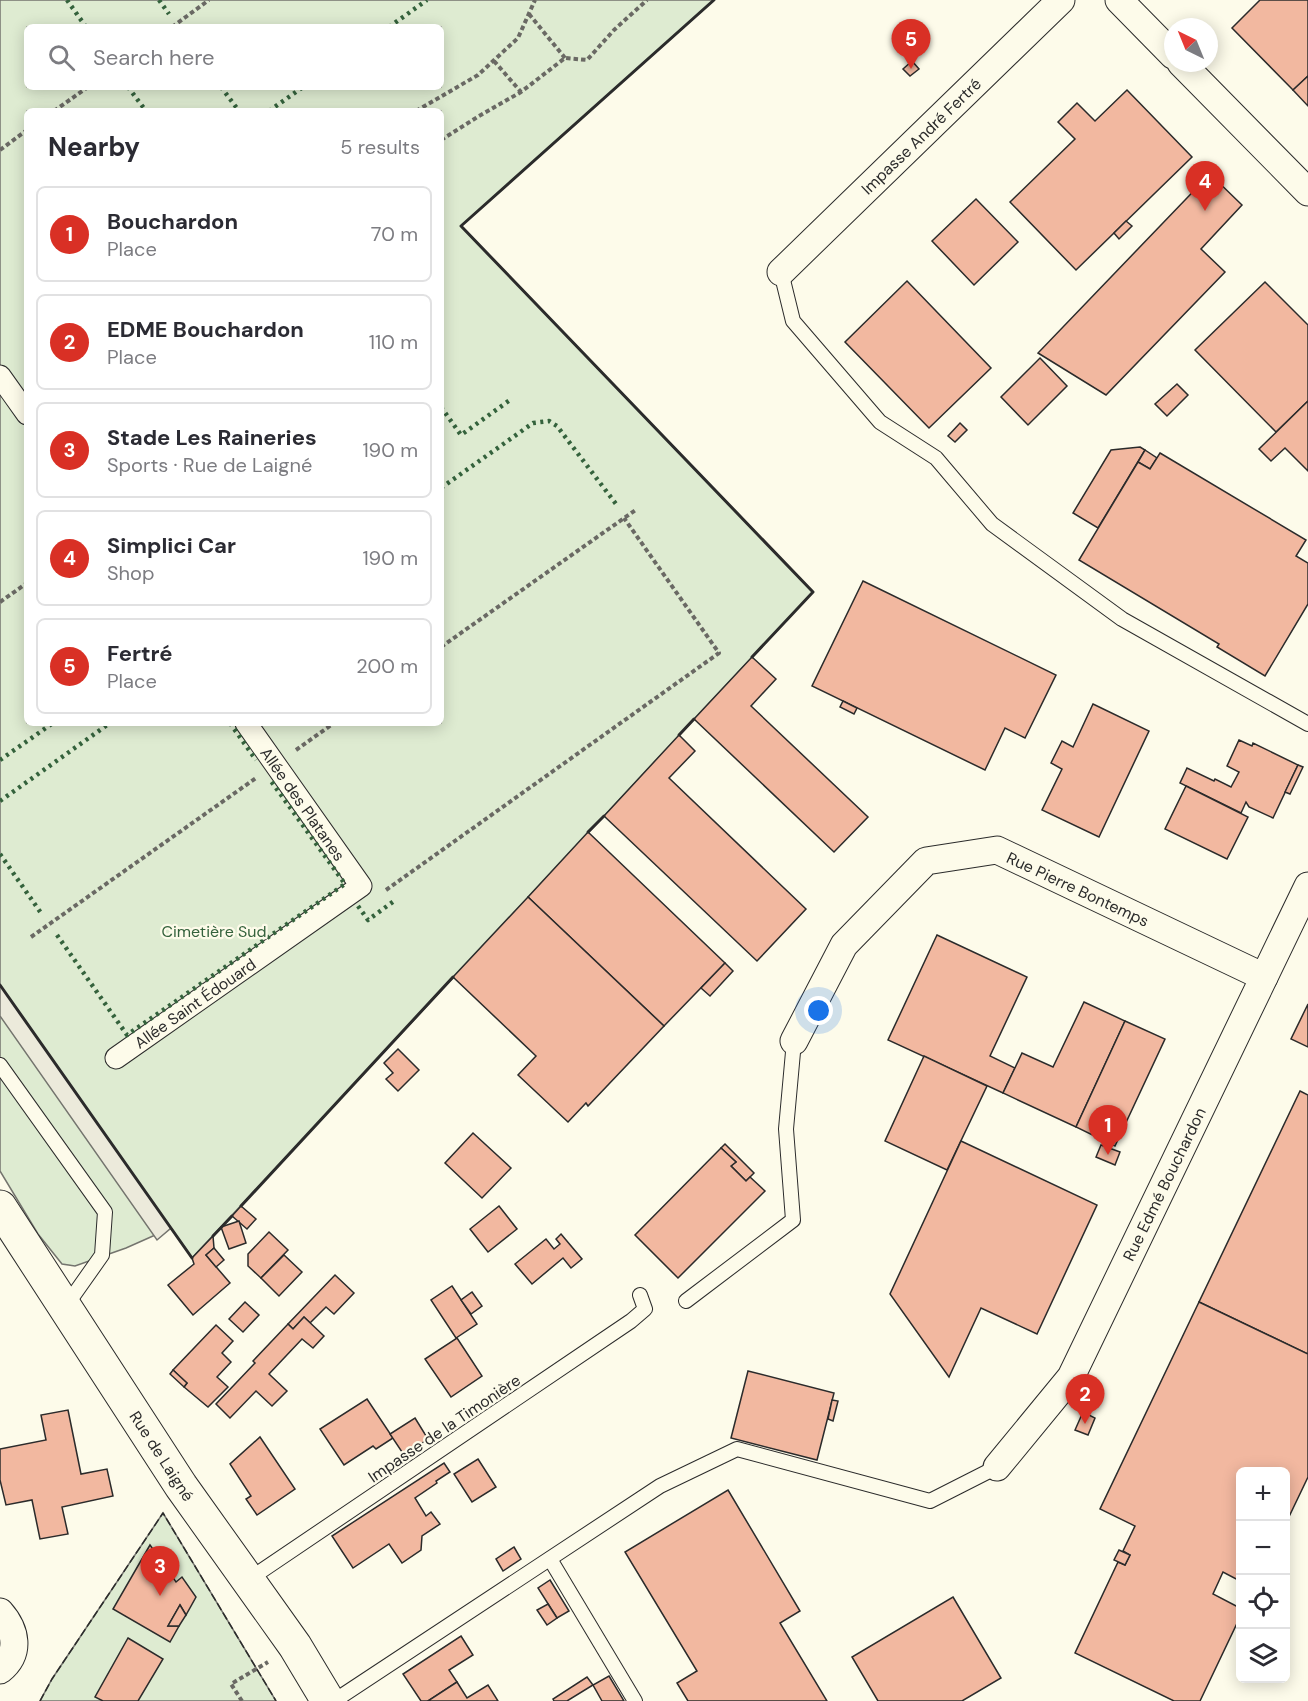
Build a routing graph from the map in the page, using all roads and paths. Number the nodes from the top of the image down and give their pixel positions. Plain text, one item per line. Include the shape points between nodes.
1 (209, 0) edge
2 (535, 0) edge
3 (647, 0) edge
4 (1061, 0) edge
5 (1119, 0) edge
6 (529, 14) junction
7 (176, 24) edge
8 (1164, 46) edge
9 (565, 58) junction
10 (494, 60) junction
11 (1190, 72) edge
12 (84, 90) edge
13 (521, 92) junction
14 (58, 108) edge
15 (421, 108) edge
16 (24, 132) edge
17 (444, 138) edge
18 (0, 150) edge
19 (1308, 192) edge
20 (781, 272) joint
21 (0, 376) edge
22 (24, 410) edge
23 (637, 509) dead end
24 (624, 518) junction
25 (24, 585) edge
26 (0, 602) edge
27 (444, 645) edge
28 (1308, 724) edge
29 (248, 726) edge
30 (330, 726) edge
31 (275, 765) junction
32 (361, 886) junction
33 (1308, 886) edge
34 (31, 937) dead end
35 (1264, 977) junction
36 (794, 1041) joint
37 (116, 1058) dead end
38 (0, 1065) edge
39 (0, 1207) edge
40 (640, 1295) dead end
41 (687, 1301) dead end
42 (65, 1306) junction
43 (997, 1467) joint
44 (550, 1559) junction
45 (248, 1580) junction
46 (0, 1611) edge
47 (295, 1646) junction
48 (0, 1670) edge
49 (242, 1701) edge
50 (328, 1701) edge
51 (334, 1701) edge
52 (635, 1701) edge

1 - 7 path
2 - 6 path
3 - 9 path via 587,60
4 - 20 street, Impasse André Fertré
5 - 8 street
6 - 9 path
6 - 10 path via 518,38
9 - 13 path
10 - 13 path
10 - 15 path via 478,75
11 - 19 street
12 - 14 path
13 - 17 path
16 - 18 path
20 - 28 lane via 793,321 880,422 936,458 992,524 1122,619
21 - 22 street
23 - 24 path
24 - 27 path
24 - 32 path via 719,653 381,894
25 - 26 path
29 - 31 street, Allée des Platanes
30 - 31 path
31 - 32 street, Allée des Platanes
31 - 34 path
32 - 37 street, Allée Saint Édouard
33 - 35 street, Rue Edmé Bouchardon
35 - 36 street, Rue Pierre Bontemps via 997,850 926,861 844,945
35 - 43 street, Rue Edmé Bouchardon via 1071,1377
36 - 41 lane via 786,1129 794,1220
38 - 42 lane via 105,1212 102,1255
39 - 42 street, Rue de Laigné
40 - 45 lane, Impasse de la Timonière via 645,1309 631,1322
42 - 45 street, Rue de Laigné via 181,1486
43 - 44 lane via 930,1501 738,1449 660,1486
44 - 51 lane
44 - 52 lane
45 - 47 street, Rue de Laigné
46 - 48 street via 10,1624 14,1645 9,1663
47 - 49 path via 231,1684
47 - 50 street, Rue de Laigné

